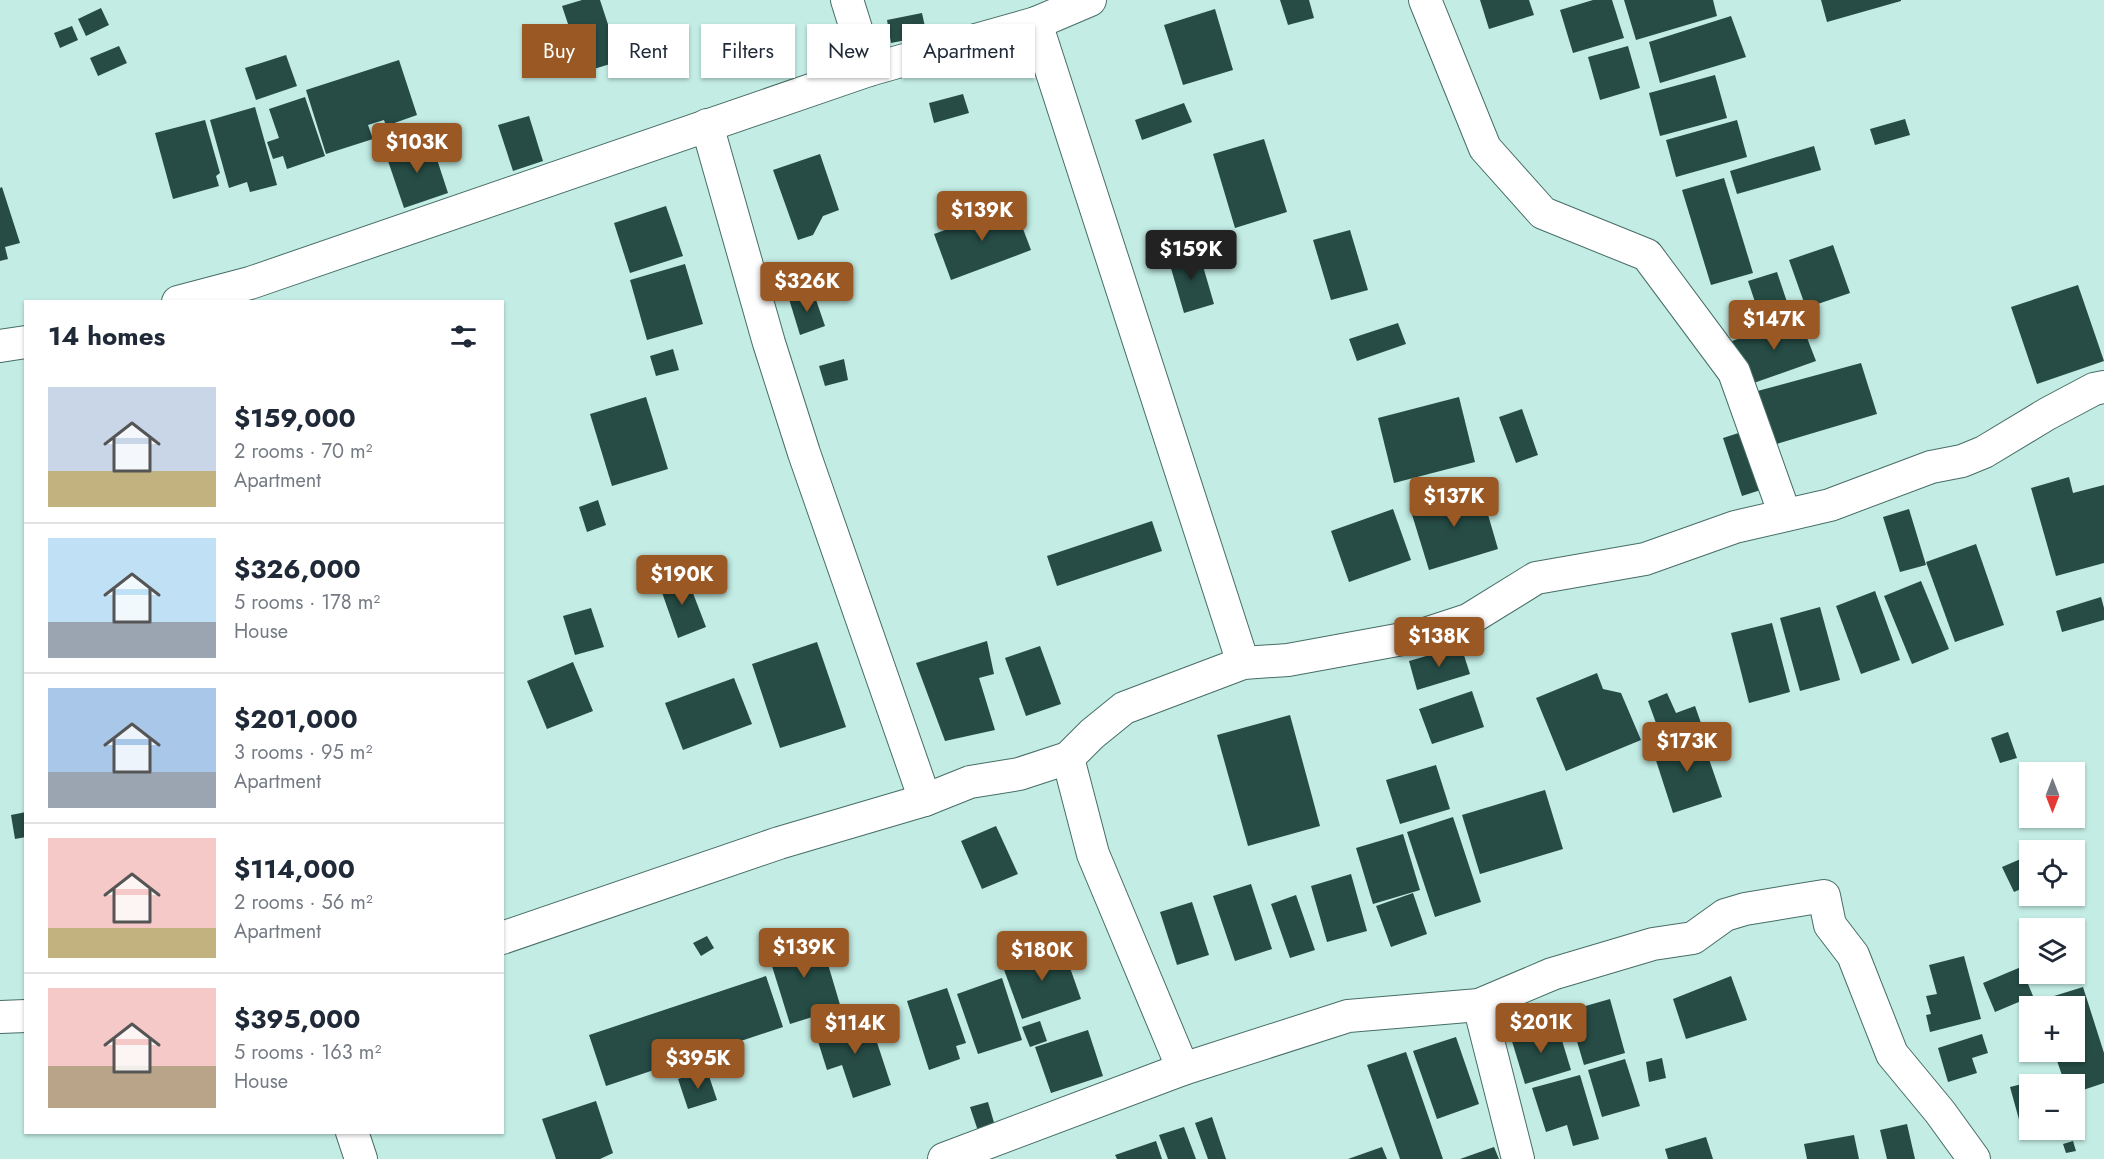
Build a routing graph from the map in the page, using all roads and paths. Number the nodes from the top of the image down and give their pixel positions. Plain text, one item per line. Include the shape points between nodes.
1 (847, 0) edge
2 (1090, 0) edge
3 (1425, 0) edge
4 (1036, 23) junction
5 (855, 24) edge
6 (890, 64) edge
7 (845, 78) edge
8 (706, 124) junction
9 (185, 300) edge
10 (24, 342) edge
11 (0, 346) edge
12 (2104, 387) edge
13 (1785, 515) junction
14 (1243, 663) junction
15 (1068, 758) junction
16 (925, 800) junction
17 (504, 937) edge
18 (1479, 1005) junction
19 (24, 1016) edge
20 (0, 1017) edge
21 (1183, 1069) junction
22 (353, 1134) edge
23 (361, 1159) edge
24 (944, 1159) edge
25 (1518, 1159) edge
26 (1974, 1159) edge

1 - 5 street
2 - 4 street
3 - 13 street via 1485,148 1543,213 1647,255 1734,372
4 - 6 street
4 - 14 street
7 - 8 street
8 - 9 street via 250,282
8 - 16 street via 804,453
10 - 11 street
12 - 13 street via 1962,461 1931,466 1830,505
13 - 14 street via 1735,527 1645,559 1536,578 1468,620 1419,636 1288,660
14 - 15 street via 1124,708
15 - 16 street via 1019,774 970,782
15 - 21 street via 1093,854
16 - 17 street via 779,843
18 - 21 street via 1348,1016
18 - 25 street
18 - 26 street via 1552,974 1653,944 1694,938 1725,915 1824,897 1830,925 1853,955 1892,1054
19 - 20 street
21 - 24 street
22 - 23 street

